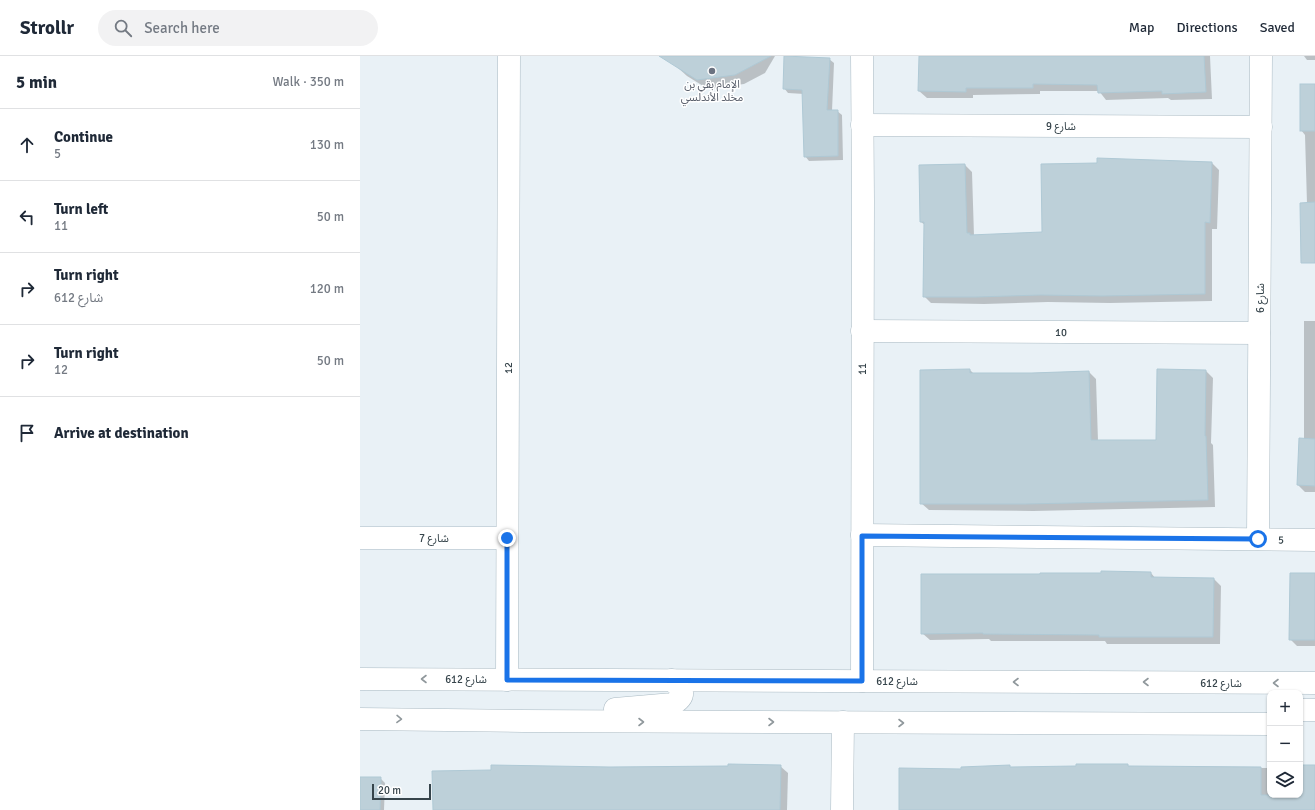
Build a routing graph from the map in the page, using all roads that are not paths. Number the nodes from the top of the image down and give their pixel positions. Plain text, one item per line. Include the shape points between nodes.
1 (509, 56) edge
2 (862, 56) edge
3 (1261, 56) edge
4 (862, 125) junction
5 (1261, 127) junction
6 (862, 331) junction
7 (1260, 334) junction
8 (862, 536) junction
9 (360, 538) edge
10 (507, 538) junction
11 (1258, 539) junction
12 (1315, 540) edge
13 (360, 679) edge
14 (507, 680) junction
15 (672, 680) junction
16 (862, 681) junction
17 (1315, 683) edge
18 (1267, 710) edge
19 (1303, 710) edge
20 (1315, 710) edge
21 (360, 718) edge
22 (523, 721) junction
23 (843, 722) junction
24 (1202, 724) junction
25 (1267, 724) edge
26 (1303, 724) edge
27 (1315, 724) edge
28 (842, 810) edge

1 - 10 street, 12
2 - 4 street, 11
3 - 5 street, شارع 6
4 - 5 street, شارع 9
4 - 6 street, 11
5 - 7 street, شارع 6
6 - 7 street, 10
6 - 8 street, 11
7 - 11 street, شارع 6
8 - 11 street, 5
8 - 16 street, 11
9 - 10 street, شارع 7
10 - 14 street, 12
11 - 12 street, 5
14 -> 13 street, شارع 612
14 - 15 street, شارع 612
15 - 16 street, شارع 612
15 - 22 street via 682,691 680,700 673,704
17 -> 16 street, شارع 612
18 - 24 street via 1247,710
19 - 20 street
21 -> 22 street
22 -> 23 street
23 -> 24 street
23 - 28 street
24 - 25 street
26 - 27 street

